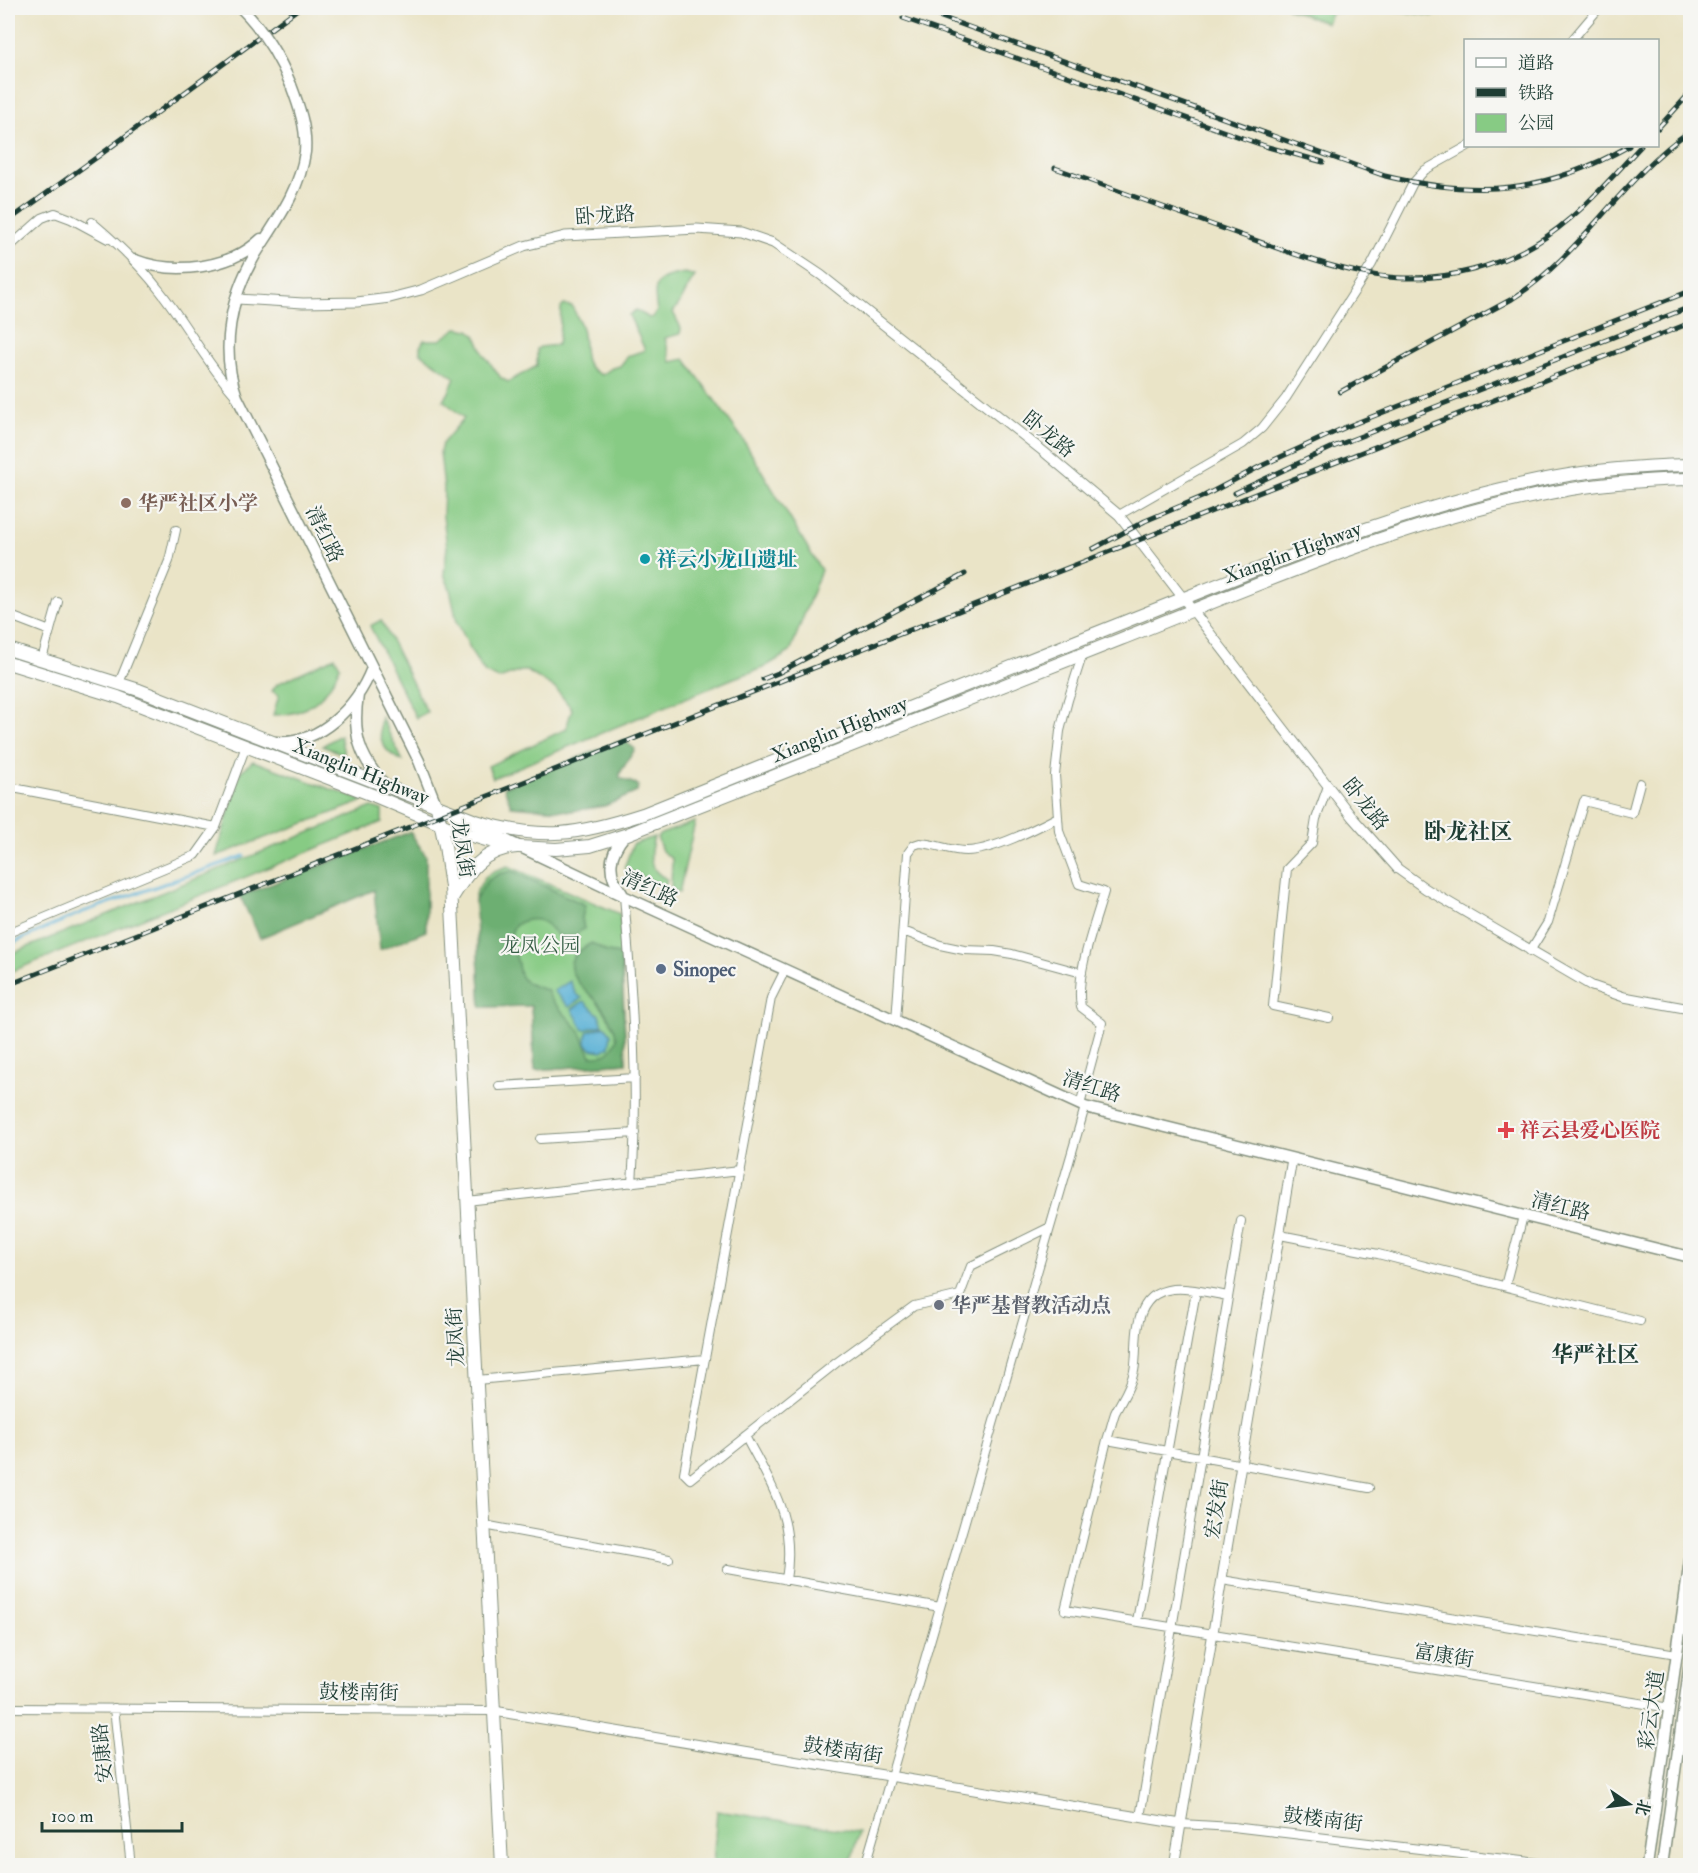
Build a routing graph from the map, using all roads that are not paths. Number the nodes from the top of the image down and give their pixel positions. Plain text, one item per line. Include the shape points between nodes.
1 (240, 8) edge
2 (1599, 8) edge
3 (1573, 39) edge
4 (1466, 147) edge
5 (8, 170) edge
6 (8, 182) edge
7 (92, 222) dead end
8 (275, 224) junction
9 (116, 242) junction
10 (8, 248) edge
11 (135, 260) junction
12 (237, 299) junction
13 (237, 397) junction
14 (1690, 465) edge
15 (1690, 479) edge
16 (1119, 515) junction
17 (176, 530) dead end
18 (1183, 599) junction
19 (58, 602) dead end
20 (1192, 610) junction
21 (8, 615) edge
22 (50, 631) junction
23 (8, 649) edge
24 (1083, 654) junction
25 (42, 659) junction
26 (8, 663) edge
27 (372, 668) junction
28 (119, 683) junction
29 (359, 693) junction
30 (272, 741) junction
31 (246, 746) junction
32 (1640, 783) dead end
33 (385, 785) junction
34 (1328, 786) junction
35 (8, 788) edge
36 (437, 807) junction
37 (1058, 817) junction
38 (441, 825) junction
39 (216, 827) junction
40 (625, 835) junction
41 (519, 847) junction
42 (624, 896) junction
43 (451, 899) junction
44 (903, 931) junction
45 (8, 933) edge
46 (1530, 951) junction
47 (785, 970) junction
48 (1082, 973) junction
49 (1690, 1009) edge
50 (1329, 1018) dead end
51 (896, 1021) junction
52 (635, 1078) junction
53 (500, 1086) dead end
54 (1083, 1106) junction
55 (635, 1133) junction
56 (540, 1139) dead end
57 (1292, 1159) junction
58 (740, 1170) junction
59 (632, 1183) junction
60 (467, 1201) junction
61 (1523, 1216) junction
62 (1241, 1221) dead end
63 (1050, 1227) junction
64 (1280, 1235) junction
65 (1690, 1257) edge
66 (1505, 1287) junction
67 (1196, 1291) junction
68 (1228, 1296) junction
69 (1640, 1321) dead end
70 (705, 1359) junction
71 (477, 1380) junction
72 (745, 1435) junction
73 (1107, 1440) junction
74 (1168, 1451) junction
75 (1201, 1457) junction
76 (1241, 1464) junction
77 (1369, 1488) dead end
78 (484, 1525) junction
79 (669, 1559) dead end
80 (1690, 1560) edge
81 (728, 1569) dead end
82 (786, 1580) junction
83 (1222, 1580) junction
84 (940, 1607) junction
85 (1137, 1621) junction
86 (1172, 1627) junction
87 (1213, 1634) junction
88 (1677, 1654) junction
89 (1690, 1663) edge
90 (8, 1708) edge
91 (114, 1708) junction
92 (1670, 1708) junction
93 (494, 1711) junction
94 (891, 1776) junction
95 (1140, 1817) junction
96 (1181, 1824) junction
97 (131, 1866) edge
98 (502, 1866) edge
99 (864, 1866) edge
100 (1174, 1866) edge
101 (1563, 1866) edge
102 (1647, 1866) edge
103 (1662, 1866) edge

1 - 8 main road, 清红路, bridge via 265,36 282,65 303,124 305,151 296,186
2 - 3 street
4 - 16 street via 1425,170 1413,183 1372,264 1286,398 1262,428 1243,444
5 - 6 street
7 - 9 street
8 - 11 main road via 252,247 226,261 171,267
8 - 12 main road, 清红路 via 248,268
9 - 10 street via 55,213 42,218
9 - 11 street
11 - 13 street
12 - 13 main road, 清红路 via 228,355
12 - 16 street, 卧龙路 via 321,303 398,297 524,246 565,236 697,229 748,234 782,248 821,275
13 - 27 main road, 清红路
14 - 18 main road, Xianglin Highway via 1578,474 1467,498 1338,540
15 - 20 main road, Xianglin Highway via 1584,487 1471,511 1353,549
16 - 18 street, 卧龙路
17 - 28 street via 169,561
18 - 20 street, 卧龙路
18 - 36 main road, Xianglin Highway via 600,828 556,834 514,831
19 - 22 street
20 - 24 main road, Xianglin Highway
20 - 34 street, 卧龙路
21 - 22 street
22 - 25 street
23 - 25 main road, Xianglin Highway
24 - 37 street via 1060,731 1055,775
24 - 40 main road, Xianglin Highway
25 - 28 main road, Xianglin Highway
26 - 31 main road, Xianglin Highway via 118,697
27 - 29 main road
27 - 36 main road, 清红路 via 419,761
28 - 30 main road, Xianglin Highway
29 - 30 main road via 316,734 295,741
29 - 33 main road via 356,724 360,747 367,764
30 - 33 main road, Xianglin Highway
31 - 38 main road, Xianglin Highway
31 - 39 street
32 - 46 street via 1632,813 1584,801 1548,922
33 - 36 main road, Xianglin Highway
34 - 46 street, 卧龙路 via 1383,853 1412,880
34 - 50 street via 1312,843 1287,869 1273,1006
35 - 39 street
36 - 38 main road, 龙凤街
36 - 41 main road, 清红路
37 - 44 street via 991,846 967,851 933,844 914,845 908,852
37 - 48 street via 1059,831 1079,884 1104,892
38 - 41 main road, Xianglin Highway
38 - 43 main road, 龙凤街
39 - 45 street via 196,855
40 - 41 main road, Xianglin Highway via 583,847
40 - 42 main road via 610,865 613,880
41 - 42 main road, 清红路
41 - 43 main road via 499,850 482,859
42 - 47 main road, 清红路
42 - 52 street
43 - 60 main road, 龙凤街
44 - 48 street via 940,945 1012,954
44 - 51 street
46 - 49 street, 卧龙路 via 1604,991
47 - 51 main road, 清红路
47 - 58 street via 771,998
48 - 54 street via 1081,1007 1102,1023
51 - 54 main road, 清红路
52 - 53 street
52 - 55 street
54 - 57 main road, 清红路
54 - 63 street
55 - 56 street
55 - 59 street
57 - 61 main road, 清红路
57 - 64 street, 宏发街
58 - 59 street
58 - 70 street
59 - 60 street
60 - 71 main road, 龙凤街
61 - 65 main road, 清红路
61 - 66 street
62 - 68 street
63 - 72 street via 970,1266 960,1295 914,1306
63 - 84 street
64 - 66 street via 1378,1254
64 - 76 street, 宏发街
66 - 69 street
67 - 68 street
67 - 73 street via 1163,1290 1143,1309 1132,1381
67 - 74 street
68 - 75 street
70 - 71 street
70 - 72 street via 684,1473 690,1479
71 - 78 main road, 龙凤街
72 - 82 street via 780,1502 789,1537
73 - 74 street
73 - 85 street, 富康街 via 1065,1610
74 - 75 street
74 - 85 street
75 - 76 street
75 - 86 street
76 - 77 street
76 - 83 street, 宏发街
78 - 79 street
78 - 93 main road, 龙凤街
80 - 88 main road, 彩云大道
81 - 82 street
82 - 84 street
83 - 87 street, 宏发街
83 - 88 street
84 - 94 street
85 - 86 street, 富康街
86 - 87 street, 富康街
86 - 95 street
87 - 92 street, 富康街
87 - 96 street, 宏发街
88 - 92 main road, 彩云大道
89 - 103 main road, 彩云大道
90 - 91 street, 鼓楼南街
91 - 93 street, 鼓楼南街
91 - 97 street, 安康路
92 - 102 main road, 彩云大道
93 - 94 street, 鼓楼南街
93 - 98 main road, 龙凤街
94 - 95 street, 鼓楼南街
94 - 99 street
95 - 96 street, 鼓楼南街
96 - 100 street, 宏发街
96 - 101 street, 鼓楼南街

